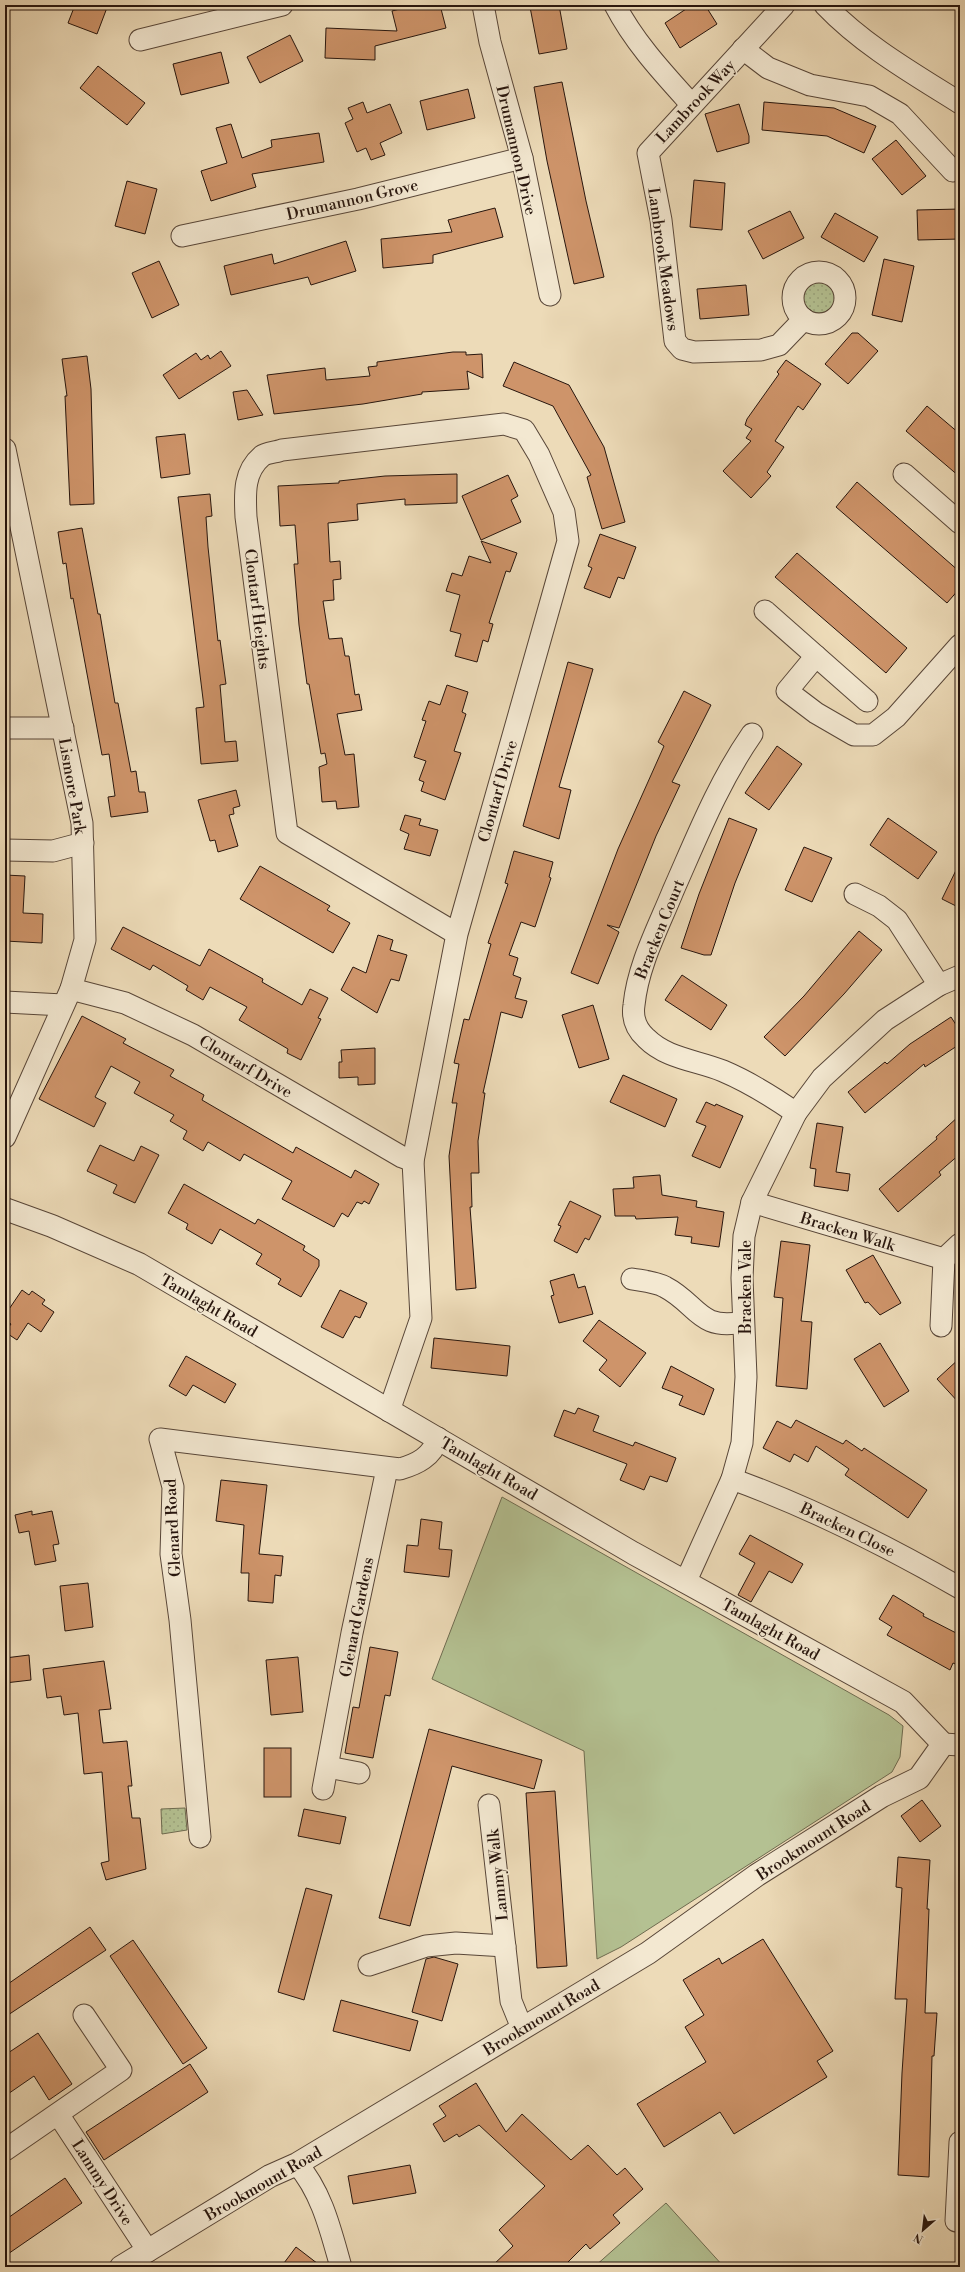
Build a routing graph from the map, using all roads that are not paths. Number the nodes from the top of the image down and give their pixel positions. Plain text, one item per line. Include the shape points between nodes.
1 (282, 5) edge
2 (483, 5) edge
3 (615, 5) edge
4 (784, 5) edge
5 (825, 5) edge
6 (140, 40) dead end
7 (743, 49) junction
8 (960, 103) edge
9 (691, 104) junction
10 (648, 153) joint
11 (522, 158) junction
12 (954, 171) dead end
13 (182, 236) dead end
14 (550, 295) dead end
15 (804, 319) dead end
16 (524, 430) joint
17 (5, 449) edge
18 (904, 474) dead end
19 (960, 523) edge
20 (765, 611) dead end
21 (960, 645) edge
22 (816, 656) junction
23 (866, 700) dead end
24 (5, 728) edge
25 (63, 728) junction
26 (752, 734) dead end
27 (83, 843) junction
28 (5, 850) edge
29 (855, 894) dead end
30 (456, 934) junction
31 (960, 976) edge
32 (940, 985) junction
33 (67, 997) junction
34 (5, 1002) edge
35 (796, 1114) junction
36 (5, 1137) edge
37 (413, 1162) junction
38 (752, 1202) junction
39 (5, 1208) edge
40 (960, 1244) edge
41 (944, 1260) junction
42 (632, 1279) dead end
43 (743, 1322) junction
44 (941, 1326) dead end
45 (389, 1411) junction
46 (438, 1438) junction
47 (387, 1468) junction
48 (732, 1479) junction
49 (684, 1581) junction
50 (960, 1588) edge
51 (952, 1745) edge
52 (328, 1767) junction
53 (359, 1773) dead end
54 (323, 1789) dead end
55 (489, 1805) dead end
56 (200, 1837) dead end
57 (505, 1946) junction
58 (369, 1965) dead end
59 (84, 2015) dead end
60 (522, 2028) junction
61 (58, 2114) junction
62 (960, 2142) edge
63 (5, 2150) edge
64 (297, 2164) junction
65 (956, 2221) dead end
66 (148, 2251) junction
67 (121, 2267) edge
68 (341, 2267) edge

1 - 6 street
2 - 11 street, Drumannon Drive via 490,42
3 - 9 street via 626,27
4 - 7 street, Lambrook Way
5 - 8 street via 839,20 905,68
7 - 9 street, Lambrook Way
7 - 12 street, Lambrook Way via 768,68 810,85 869,96 900,114
9 - 10 street, Lambrook Way
10 - 15 street, Lambrook Meadows via 661,220 675,341 682,349 694,352 761,350 779,345
11 - 13 street, Drumannon Grove via 358,199
11 - 14 street, Drumannon Drive
16 - 30 street, Clontarf Drive via 554,484 564,512 568,541
16 - 30 street, Clontarf Heights via 504,424 282,450 262,456 245,484 246,517 287,833
17 - 25 street, Lismore Park
18 - 19 street
20 - 22 street
21 - 22 street via 896,717 873,735 854,735 816,713 787,691
22 - 23 street
24 - 25 street
25 - 27 street, Lismore Park via 82,822
26 - 35 street, Bracken Court via 716,794 639,974 633,1006 634,1022 644,1037 661,1050 756,1086
27 - 28 street via 53,851
27 - 33 street, Lismore Park via 85,940
29 - 32 street via 897,920
30 - 37 street, Clontarf Drive
31 - 32 street, Bracken Vale
32 - 35 street, Bracken Vale via 885,1020 822,1078
33 - 34 street, Clontarf Drive
33 - 36 street, Lismore Park
33 - 37 street, Clontarf Drive via 125,1003 193,1035
35 - 38 street, Bracken Vale
37 - 45 street, Clontarf Drive via 421,1318
38 - 41 street, Bracken Walk
38 - 43 street, Bracken Vale via 744,1236
39 - 45 street, Tamlaght Road via 139,1264
40 - 41 street
41 - 44 street
42 - 43 street via 664,1286 708,1320 720,1325
43 - 48 street, Bracken Vale via 746,1377 742,1443
45 - 46 street, Tamlaght Road
46 - 47 street, Glenard Road via 436,1446 414,1465 400,1469
46 - 49 street, Tamlaght Road
47 - 52 street, Glenard Gardens via 352,1633
47 - 56 street, Glenard Road via 160,1440 173,1487 171,1554 180,1620
48 - 49 street, Bracken Vale
48 - 50 street, Bracken Close via 805,1507 908,1558
49 - 51 street, Tamlaght Road via 903,1702
51 - 60 street, Brookmount Road via 919,1778 882,1796 757,1875 648,1953
52 - 53 street
52 - 54 street, Glenard Gardens
55 - 57 street, Lammy Walk
57 - 58 street, Lammy Walk via 456,1943 426,1946
57 - 60 street, Lammy Walk via 511,2001
59 - 61 street via 121,2070
60 - 64 street, Brookmount Road
61 - 63 street
61 - 66 street, Lammy Drive
62 - 65 street
64 - 66 street, Brookmount Road via 270,2176
64 - 68 street via 324,2209
66 - 67 street, Brookmount Road

